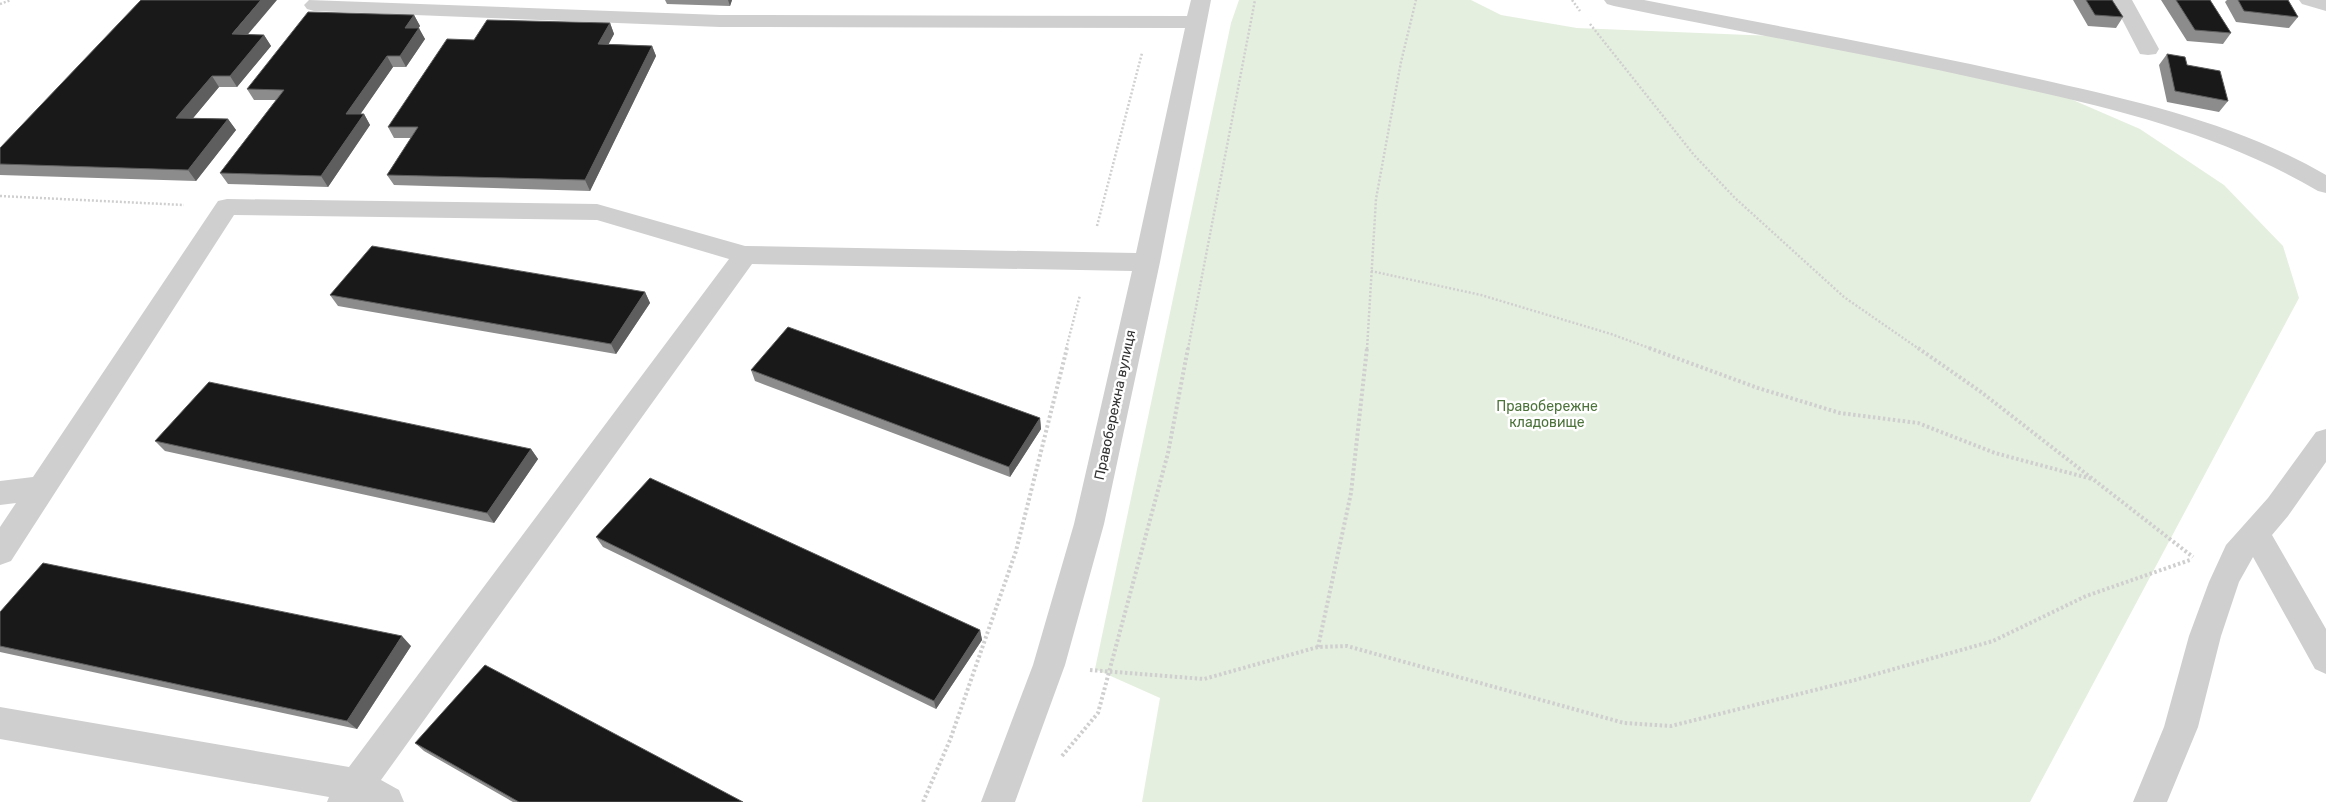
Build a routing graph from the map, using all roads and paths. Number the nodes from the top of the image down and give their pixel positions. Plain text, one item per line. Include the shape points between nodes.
1 (11, 0) edge
2 (1255, 0) edge
3 (1416, 0) edge
4 (1572, 0) edge
5 (1614, 0) edge
6 (2122, 0) edge
7 (2309, 0) edge
8 (0, 4) edge
9 (314, 5) dead end
10 (2326, 5) edge
11 (1198, 11) edge
12 (1583, 14) dead end
13 (1146, 22) junction
14 (1588, 22) dead end
15 (2148, 48) dead end
16 (2326, 185) edge
17 (0, 196) edge
18 (227, 207) junction
19 (746, 255) junction
20 (1089, 261) junction
21 (1147, 262) junction
22 (1371, 271) junction
23 (2326, 440) edge
24 (2094, 480) junction
25 (42, 488) junction
26 (0, 493) edge
27 (2255, 532) junction
28 (0, 552) edge
29 (1318, 647) junction
30 (2326, 659) edge
31 (1048, 664) junction
32 (1109, 672) junction
33 (0, 723) edge
34 (1059, 762) dead end
35 (350, 794) edge
36 (387, 802) edge
37 (923, 802) edge
38 (998, 802) edge
39 (2150, 802) edge

1 - 8 path
2 - 32 path via 1168,453
3 - 22 path via 1376,199
4 - 12 path
5 - 16 street via 2016,80 2138,110 2194,126 2259,151
6 - 15 street
7 - 10 street
9 - 13 street via 720,21
11 - 13 street
11 - 21 street, Правобережна вулиця
13 - 20 path via 1143,47
14 - 24 path via 1694,154 1735,198 1805,262 1844,297 1981,392
17 - 18 path
18 - 19 street via 597,212
18 - 25 street
19 - 20 street
19 - 35 street
20 - 21 street
20 - 37 path via 1016,551 950,740
21 - 31 street, Правобережна вулиця via 1089,524
22 - 24 path via 1481,295 1611,334 1758,388 1840,413 1918,423 1995,453
22 - 29 path via 1366,368 1351,493
23 - 27 street via 2278,507
24 - 29 path via 2194,558 2086,596 1993,641 1671,726 1624,723 1374,652 1347,646
25 - 26 street
25 - 28 street
27 - 30 street
27 - 39 street via 2238,554 2224,582 2205,636 2181,727
29 - 32 path via 1204,679
31 - 32 path
31 - 38 street, Правобережна вулиця
32 - 34 path via 1098,714 1062,754
33 - 35 street
35 - 36 street

